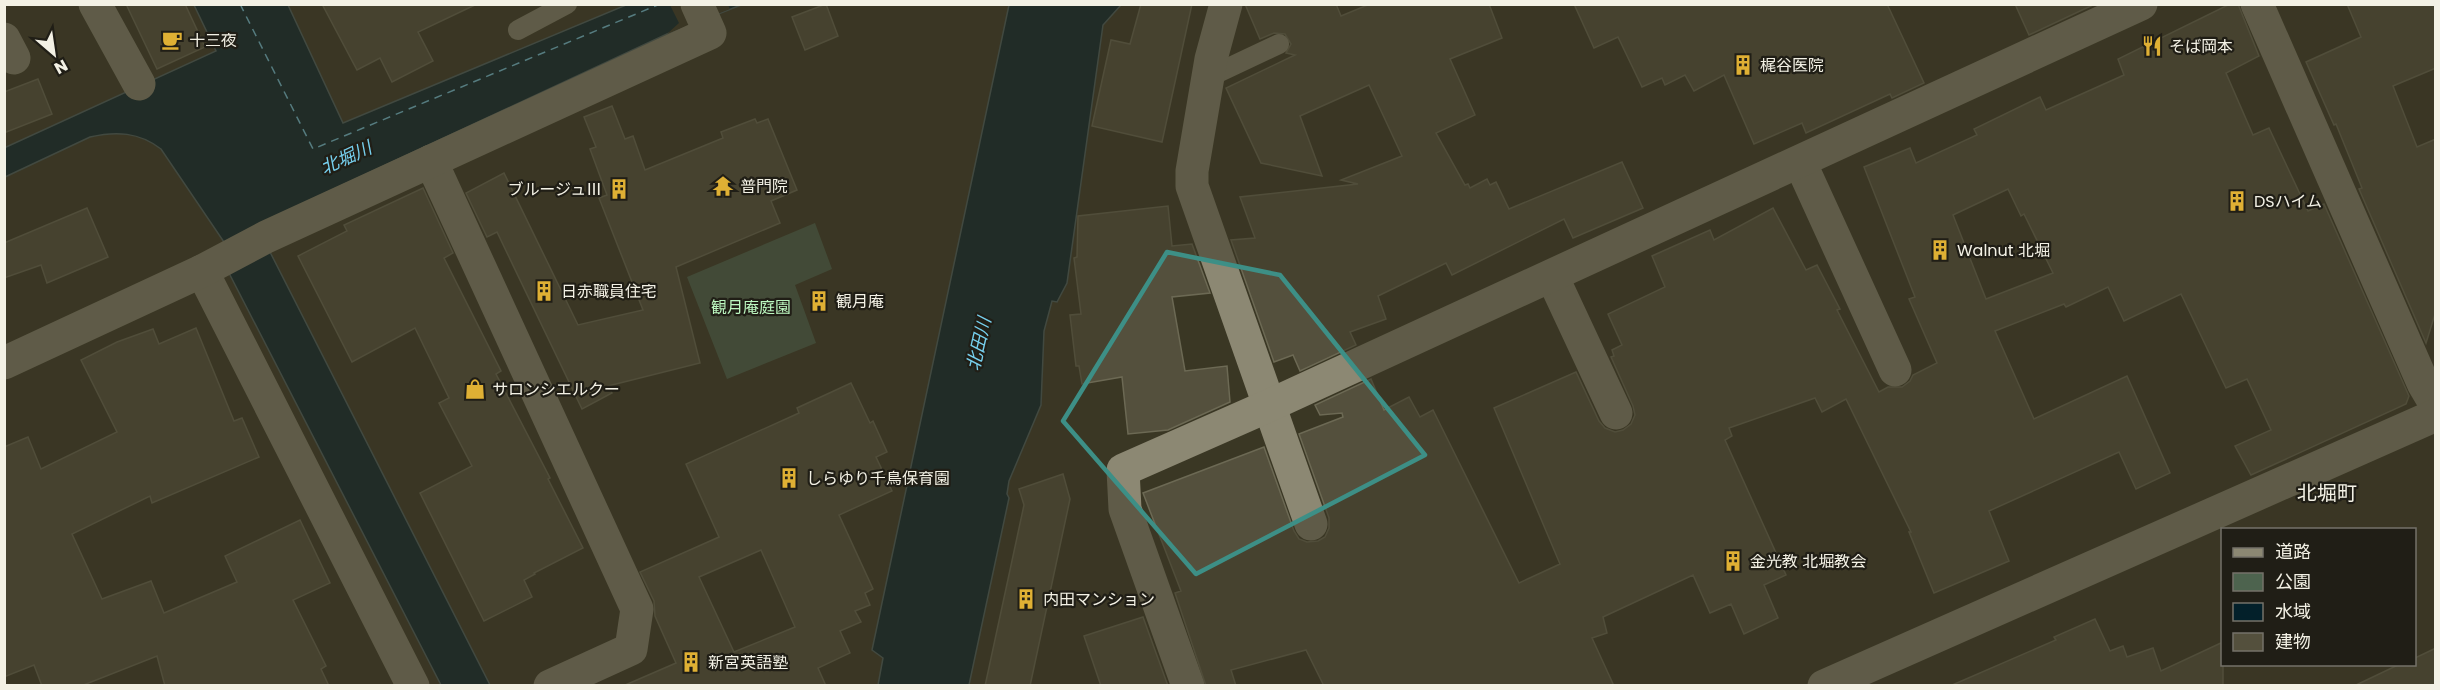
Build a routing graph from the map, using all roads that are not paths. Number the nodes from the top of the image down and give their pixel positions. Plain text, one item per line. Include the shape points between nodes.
1 (95, 4) edge
2 (567, 4) edge
3 (1226, 4) edge
4 (2141, 4) edge
5 (2257, 4) edge
6 (702, 14) edge
7 (518, 30) dead end
8 (1279, 44) dead end
9 (1209, 77) junction
10 (139, 84) dead end
11 (431, 161) junction
12 (1800, 162) junction
13 (212, 265) junction
14 (1552, 276) junction
15 (4, 363) edge
16 (1895, 370) dead end
17 (2436, 405) edge
18 (1268, 406) junction
19 (1616, 413) dead end
20 (2436, 415) edge
21 (1311, 524) dead end
22 (1872, 676) edge
23 (413, 686) edge
24 (549, 686) edge
25 (1188, 686) edge
26 (1824, 686) edge

1 - 10 street
2 - 7 lane
3 - 9 street
4 - 12 street
5 - 17 street
6 - 11 street via 710,33
8 - 9 lane
9 - 18 street via 1192,186
11 - 13 street
11 - 24 street via 637,609 631,649
12 - 14 street
12 - 16 street
13 - 15 street
13 - 23 street
14 - 18 street
14 - 19 street
18 - 21 street
18 - 25 street via 1123,470 1125,509
20 - 22 street
22 - 26 street

